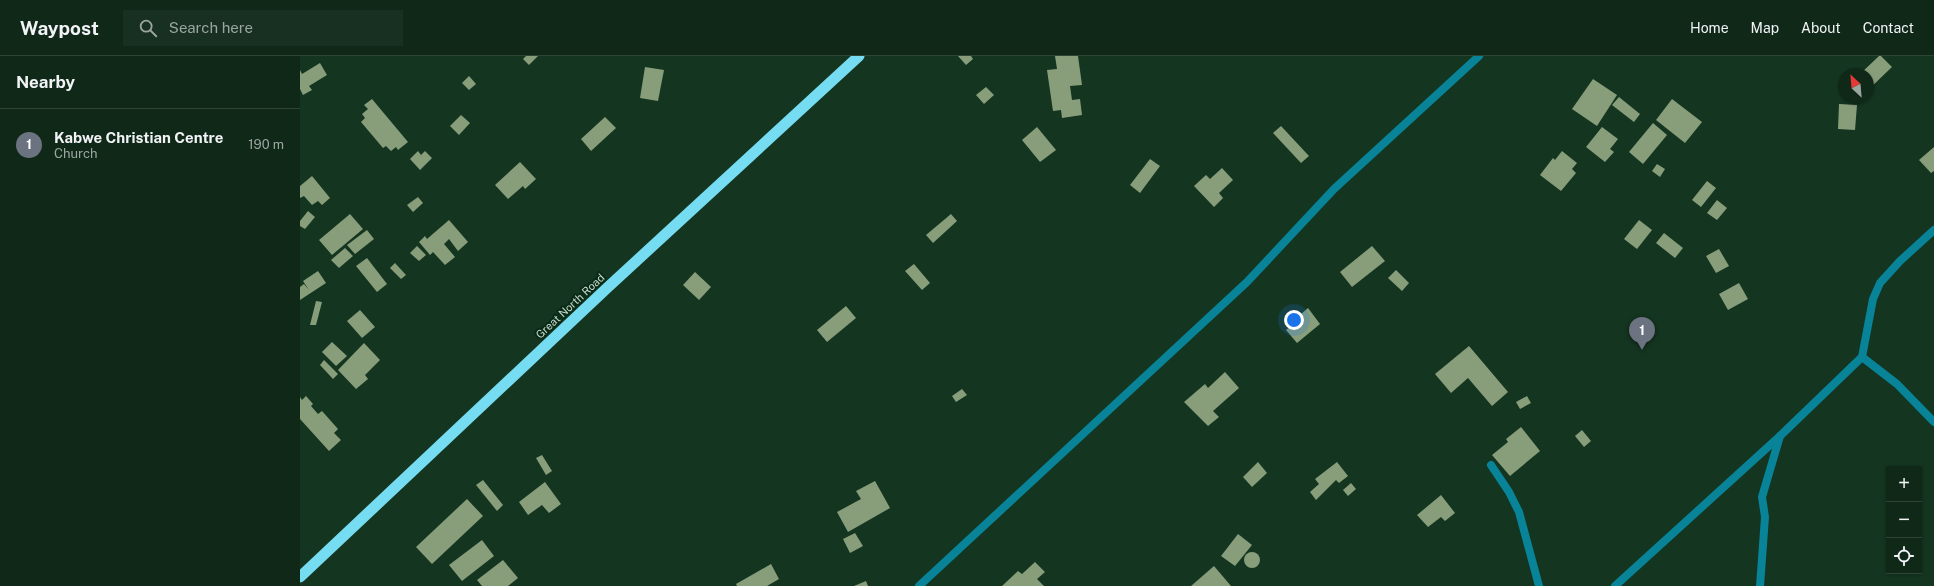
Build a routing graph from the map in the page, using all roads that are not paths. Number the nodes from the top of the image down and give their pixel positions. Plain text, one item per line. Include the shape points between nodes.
1 (859, 56) edge
2 (1480, 56) edge
3 (1934, 230) edge
4 (1862, 357) junction
5 (1934, 422) edge
6 (1780, 436) junction
7 (1491, 466) dead end
8 (300, 576) edge
9 (919, 586) edge
10 (1539, 586) edge
11 (1615, 586) edge
12 (1760, 586) edge

1 - 8 highway, Great North Road
2 - 9 street via 1334,189 1247,282
3 - 4 street via 1880,283 1873,299
4 - 5 street via 1897,384
4 - 6 street
6 - 11 street
6 - 12 street via 1762,497 1765,517
7 - 10 street via 1519,512

